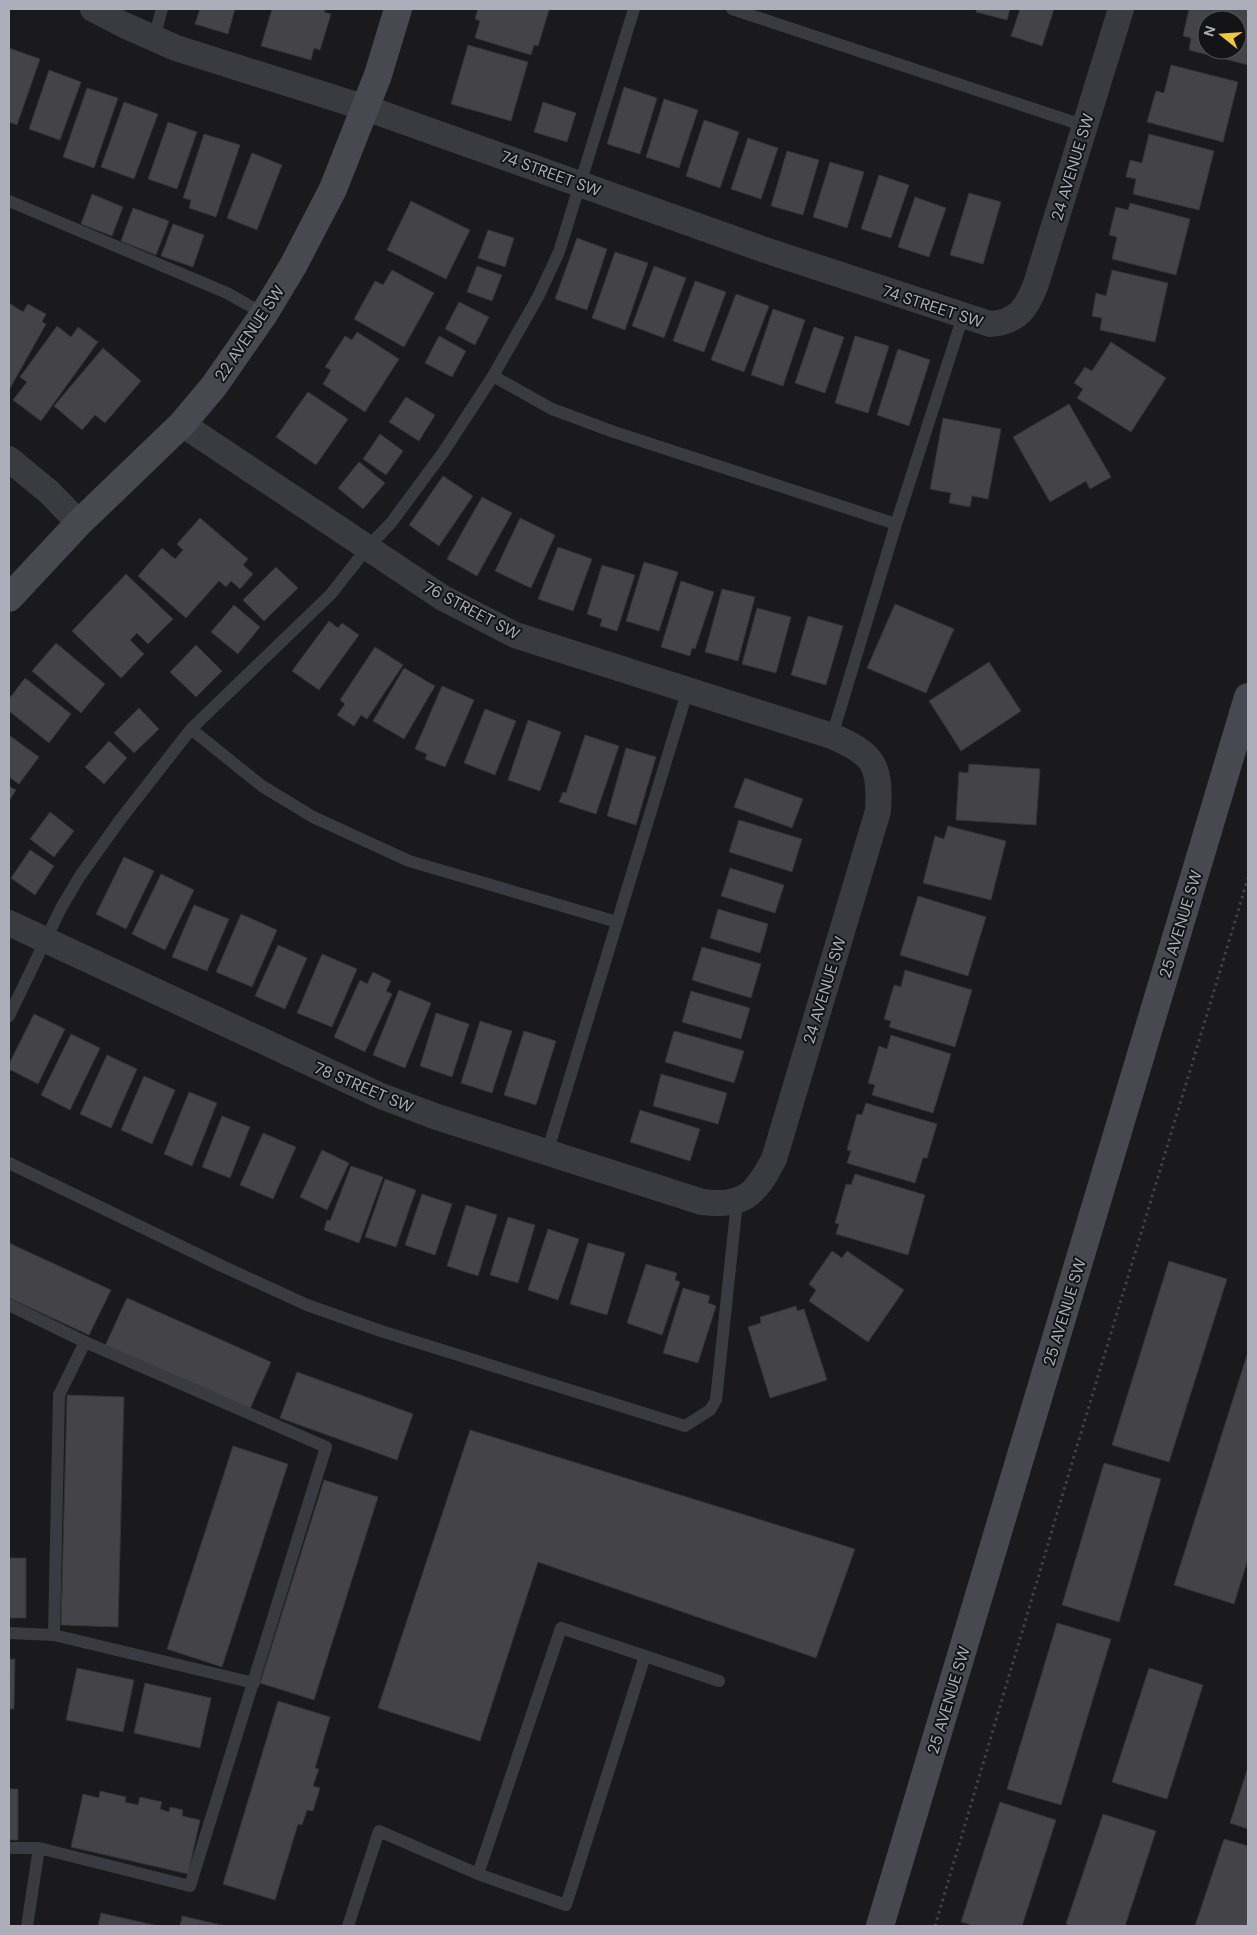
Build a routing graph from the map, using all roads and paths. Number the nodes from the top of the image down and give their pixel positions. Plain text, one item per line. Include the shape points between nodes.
1 (93, 9) edge
2 (162, 9) edge
3 (398, 9) edge
4 (634, 9) edge
5 (732, 9) edge
6 (1121, 9) edge
7 (154, 38) junction
8 (366, 108) junction
9 (1085, 126) junction
10 (581, 184) junction
11 (9, 201) edge
12 (264, 314) junction
13 (963, 316) junction
14 (1012, 319) joint
15 (493, 376) junction
16 (182, 424) junction
17 (9, 459) edge
18 (78, 523) junction
19 (896, 524) junction
20 (367, 548) junction
21 (9, 598) edge
22 (688, 689) junction
23 (1248, 697) edge
24 (192, 729) junction
25 (832, 736) junction
26 (874, 765) joint
27 (1248, 878) edge
28 (617, 922) junction
29 (9, 923) edge
30 (45, 940) junction
31 (9, 1016) edge
32 (546, 1153) junction
33 (9, 1163) edge
34 (737, 1202) junction
35 (9, 1305) edge
36 (85, 1342) junction
37 (9, 1633) edge
38 (54, 1635) junction
39 (645, 1656) junction
40 (719, 1681) dead end
41 (254, 1682) junction
42 (9, 1848) edge
43 (39, 1848) junction
44 (478, 1874) junction
45 (27, 1926) edge
46 (348, 1926) edge
47 (880, 1926) edge
48 (935, 1926) edge

1 - 7 street, 74 STREET SW
2 - 7 lane
3 - 8 main road, 22 AVENUE SW
4 - 10 lane
5 - 9 lane
6 - 9 street, 24 AVENUE SW
7 - 8 street, 74 STREET SW via 176,48
8 - 10 street, 74 STREET SW
8 - 12 main road, 22 AVENUE SW via 317,222
9 - 14 street, 24 AVENUE SW via 1036,284 1029,302
10 - 13 street, 74 STREET SW
10 - 15 lane via 559,252 538,297
11 - 12 lane via 227,293
12 - 16 main road, 22 AVENUE SW via 214,386
13 - 14 street, 74 STREET SW via 990,324
13 - 19 lane
15 - 19 lane via 552,409 614,432
15 - 20 lane via 436,462 391,523
16 - 18 main road, 22 AVENUE SW
16 - 20 street, 76 STREET SW
17 - 18 street
18 - 21 main road, 22 AVENUE SW
19 - 25 lane
20 - 22 street, 76 STREET SW via 443,598 514,635
20 - 24 lane via 331,594
22 - 25 street, 76 STREET SW
22 - 28 lane
23 - 47 main road, 25 AVENUE SW
24 - 28 lane via 262,786 313,817 410,860
24 - 30 lane via 130,806 80,876
25 - 26 street, 76 STREET SW via 865,753
26 - 34 street, 24 AVENUE SW via 879,778 878,811 774,1159 756,1188
27 - 48 path
28 - 32 lane
29 - 30 street, 78 STREET SW
30 - 31 lane
30 - 32 street, 78 STREET SW via 381,1096
32 - 34 street, 78 STREET SW via 702,1202
33 - 34 lane via 307,1305 685,1426 710,1410 716,1400
35 - 36 lane
36 - 38 lane via 59,1395
36 - 41 lane via 326,1447
37 - 38 lane
38 - 41 lane
39 - 40 lane
39 - 44 lane via 560,1628
39 - 44 lane via 566,1905
41 - 43 lane via 190,1886
42 - 43 lane
43 - 45 lane
44 - 46 lane via 379,1831

